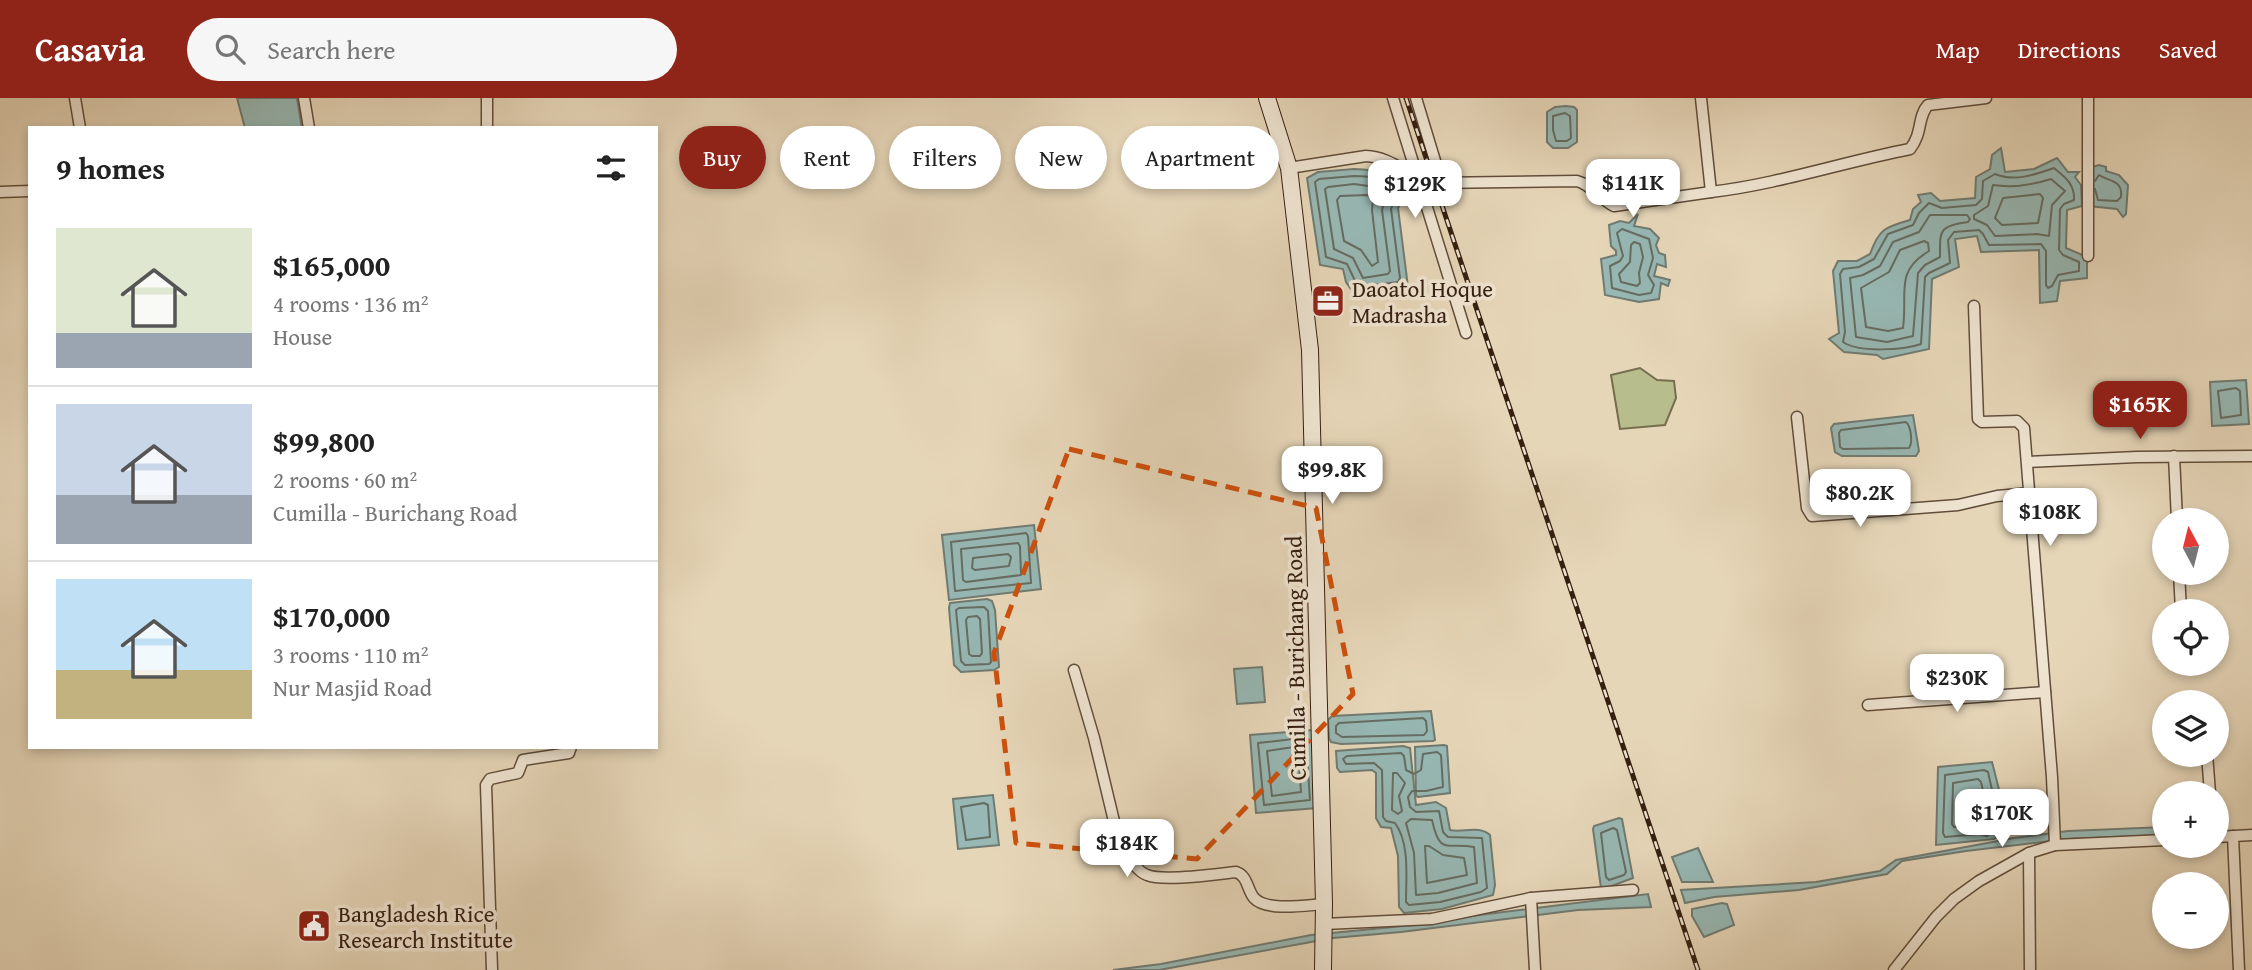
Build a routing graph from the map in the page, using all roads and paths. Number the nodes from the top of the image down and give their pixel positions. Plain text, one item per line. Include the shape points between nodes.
1 (75, 98) edge
2 (304, 98) edge
3 (486, 98) edge
4 (1267, 98) edge
5 (1393, 98) edge
6 (1416, 98) edge
7 (1701, 98) edge
8 (1986, 98) edge
9 (2088, 98) edge
10 (80, 126) edge
11 (309, 126) edge
12 (487, 126) edge
13 (1289, 168) junction
14 (1419, 179) junction
15 (1442, 184) junction
16 (28, 191) edge
17 (0, 192) edge
18 (1711, 192) junction
19 (2088, 256) dead end
20 (1974, 306) dead end
21 (1466, 333) dead end
22 (1797, 417) dead end
23 (2174, 456) junction
24 (2252, 456) edge
25 (2028, 462) junction
26 (2030, 493) junction
27 (2176, 508) edge
28 (1074, 670) dead end
29 (2045, 692) junction
30 (1868, 705) dead end
31 (570, 749) edge
32 (2252, 835) edge
33 (2229, 836) edge
34 (2233, 836) junction
35 (2152, 840) edge
36 (2055, 845) junction
37 (2029, 853) junction
38 (1633, 890) dead end
39 (1531, 902) junction
40 (1324, 904) junction
41 (1324, 924) junction
42 (492, 970) edge
43 (1323, 970) edge
44 (1535, 970) edge
45 (1894, 970) edge
46 (2031, 970) edge
47 (2239, 970) edge

1 - 10 street
2 - 11 street
3 - 12 street
4 - 13 main road, Cumilla - Burichang Road
5 - 14 street
6 - 15 street
7 - 18 street
8 - 18 street via 1928,105 1918,139 1910,149
9 - 19 street
13 - 14 street via 1379,157
13 - 40 main road, Cumilla - Burichang Road via 1310,350
14 - 15 street
14 - 21 street
15 - 18 street via 1577,181 1615,206
16 - 17 street
20 - 25 street via 1978,419 2021,423
22 - 26 street via 1807,508 1812,516 1958,505
23 - 24 street
23 - 25 street
23 - 27 street
25 - 26 street
26 - 29 street
28 - 40 street via 1119,842 1145,875 1236,872 1252,896 1264,904
29 - 30 street
29 - 36 street
31 - 42 street via 562,756 523,760 518,773 490,779 486,785
32 - 34 street
33 - 34 street
34 - 47 street
35 - 36 street
36 - 37 street
37 - 45 street via 1954,899
37 - 46 street
38 - 39 street
39 - 41 street via 1432,919
39 - 44 street
40 - 41 main road, Cumilla - Burichang Road
41 - 43 main road, Cumilla - Burichang Road

